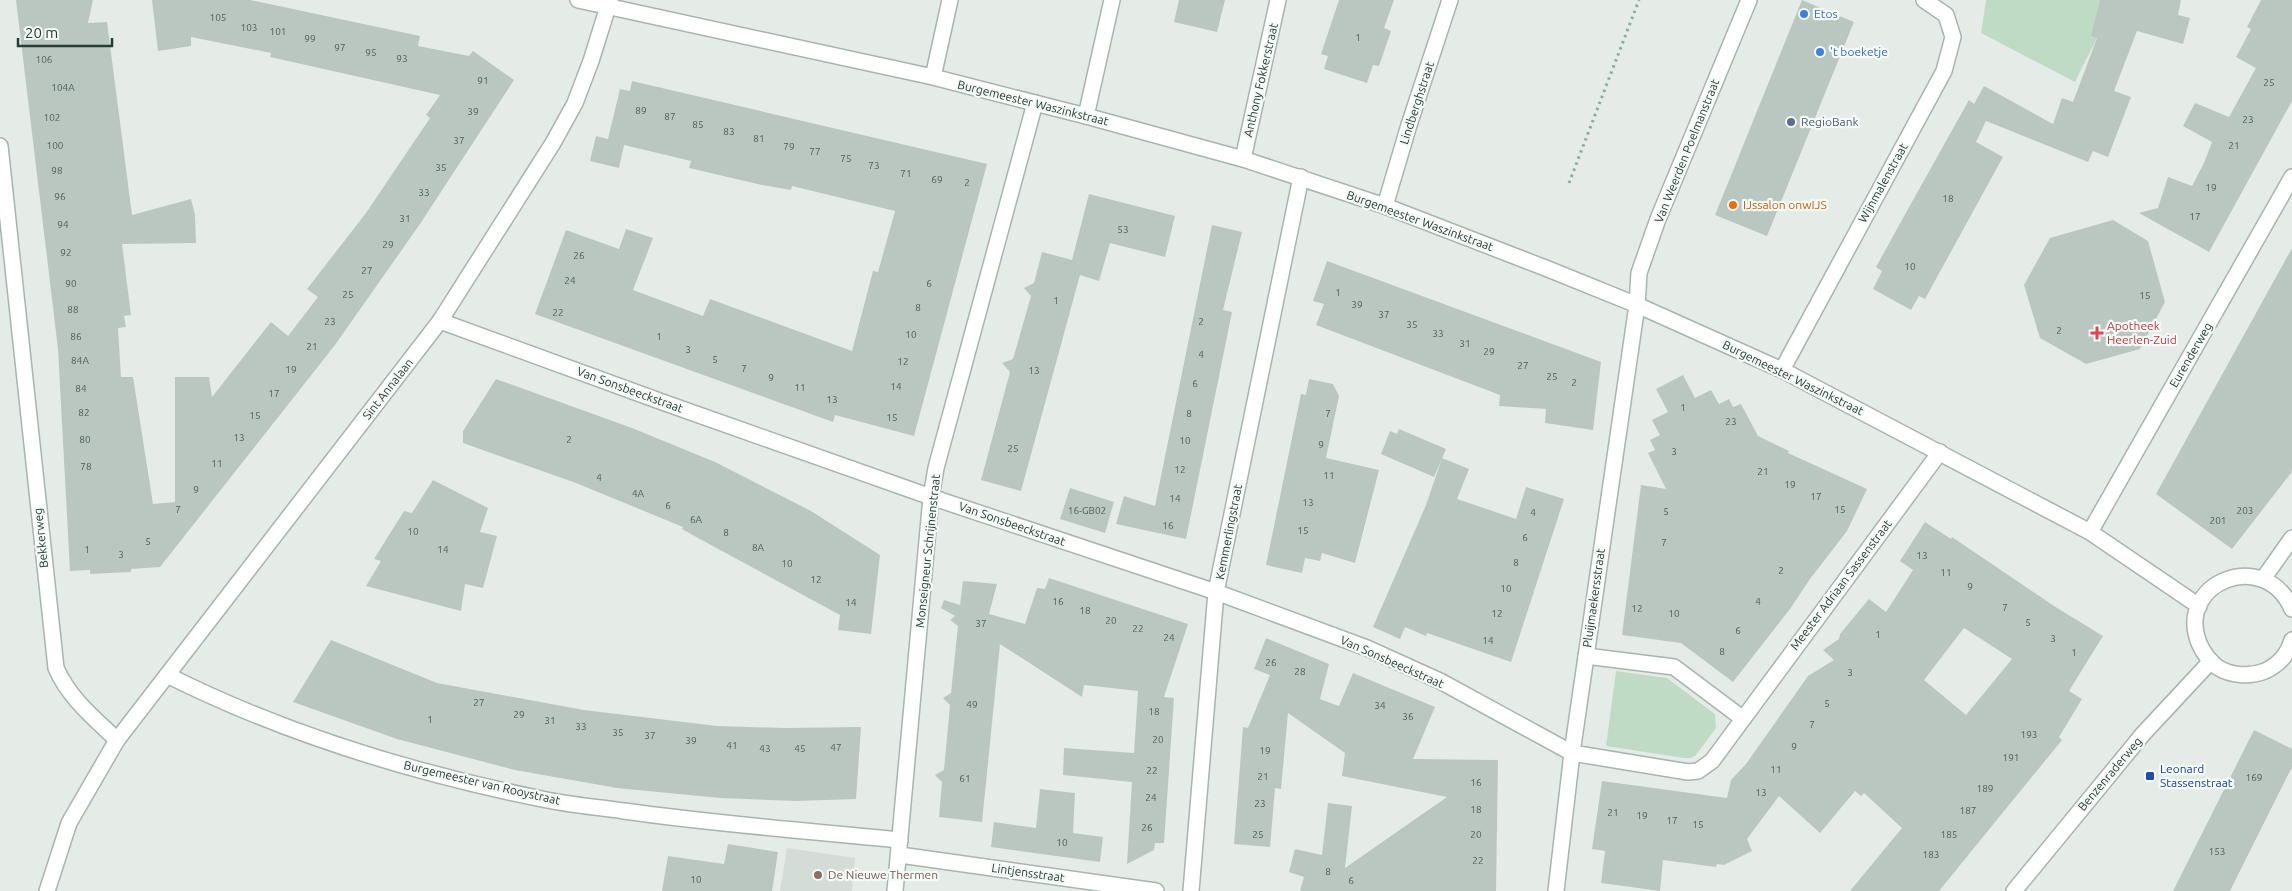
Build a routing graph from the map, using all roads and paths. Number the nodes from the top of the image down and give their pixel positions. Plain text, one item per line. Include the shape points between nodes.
1 (578, 0) edge
2 (950, 0) edge
3 (1112, 0) edge
4 (1278, 0) edge
5 (1450, 0) edge
6 (1639, 0) edge
7 (1749, 0) edge
8 (1924, 0) edge
9 (609, 3) edge
10 (1942, 4) edge
11 (932, 77) junction
12 (1035, 103) junction
13 (1086, 116) junction
14 (0, 146) edge
15 (1243, 159) junction
16 (1301, 177) junction
17 (2292, 177) edge
18 (1569, 183) dead end
19 (1385, 206) junction
20 (1637, 305) junction
21 (440, 321) junction
22 (1782, 370) junction
23 (1940, 452) junction
24 (931, 497) junction
25 (2090, 532) junction
26 (2292, 538) edge
27 (2264, 579) junction
28 (1216, 592) junction
29 (2199, 606) junction
30 (2292, 610) edge
31 (2292, 643) edge
32 (1586, 656) junction
33 (2211, 662) junction
34 (167, 675) junction
35 (1742, 718) junction
36 (117, 740) junction
37 (1572, 753) junction
38 (900, 848) junction
39 (47, 891) edge
40 (895, 891) edge
41 (1156, 891) edge
42 (1190, 891) edge
43 (1556, 891) edge
44 (2014, 891) edge

1 - 9 street, Burgemeester Waszinkstraat
2 - 11 street
3 - 13 street
4 - 15 street, Anthony Fokkerstraat
5 - 19 street, Lindberghstraat
6 - 18 path
7 - 20 street, Van Weerden Poelmanstraat via 1658,219 1639,273
8 - 10 street, Wijnmalenstraat
9 - 11 street, Burgemeester Waszinkstraat
9 - 21 street, Sint Annalaan via 575,103
10 - 22 street, Wijnmalenstraat via 1953,36 1944,71
11 - 12 street, Burgemeester Waszinkstraat
12 - 13 street, Burgemeester Waszinkstraat
12 - 24 street, Monseigneur Schrijnenstraat via 936,468
13 - 15 street, Burgemeester Waszinkstraat
14 - 36 street, Bekkerweg via 56,668 63,684 78,702
15 - 16 street, Burgemeester Waszinkstraat
16 - 19 street, Burgemeester Waszinkstraat
16 - 28 street, Kemmerlingstraat
17 - 25 street, Eurenderweg
19 - 20 street, Burgemeester Waszinkstraat
20 - 22 street, Burgemeester Waszinkstraat
20 - 32 street, Pluijmaekersstraat
21 - 24 street, Van Sonsbeeckstraat
21 - 34 street, Sint Annalaan
22 - 23 street, Burgemeester Waszinkstraat
23 - 25 street, Burgemeester Waszinkstraat
23 - 35 street, Meester Adriaan Sassenstraat
24 - 28 street, Van Sonsbeeckstraat
24 - 38 street, Monseigneur Schrijnenstraat
25 - 29 street, Burgemeester Waszinkstraat
26 - 27 street
27 - 29 street via 2251,576 2226,579 2205,595
27 - 30 street via 2282,592
28 - 37 street, Van Sonsbeeckstraat via 1367,648 1424,674
28 - 42 street, Kemmerlingstraat
29 - 33 street via 2196,636
31 - 33 street via 2275,665 2251,675 2226,671
32 - 35 street via 1674,667
32 - 37 street, Pluijmaekersstraat
33 - 44 street, Benzenraderweg via 2144,734
34 - 36 street, Sint Annalaan
34 - 38 street, Burgemeester van Rooystraat via 238,709 314,738 426,771 543,800
35 - 37 street, Meester Adriaan Sassenstraat via 1712,761 1698,771
36 - 39 street via 69,823
37 - 43 street, Pluijmaekersstraat
38 - 40 street, Monseigneur Schrijnenstraat
38 - 41 street, Lintjensstraat

